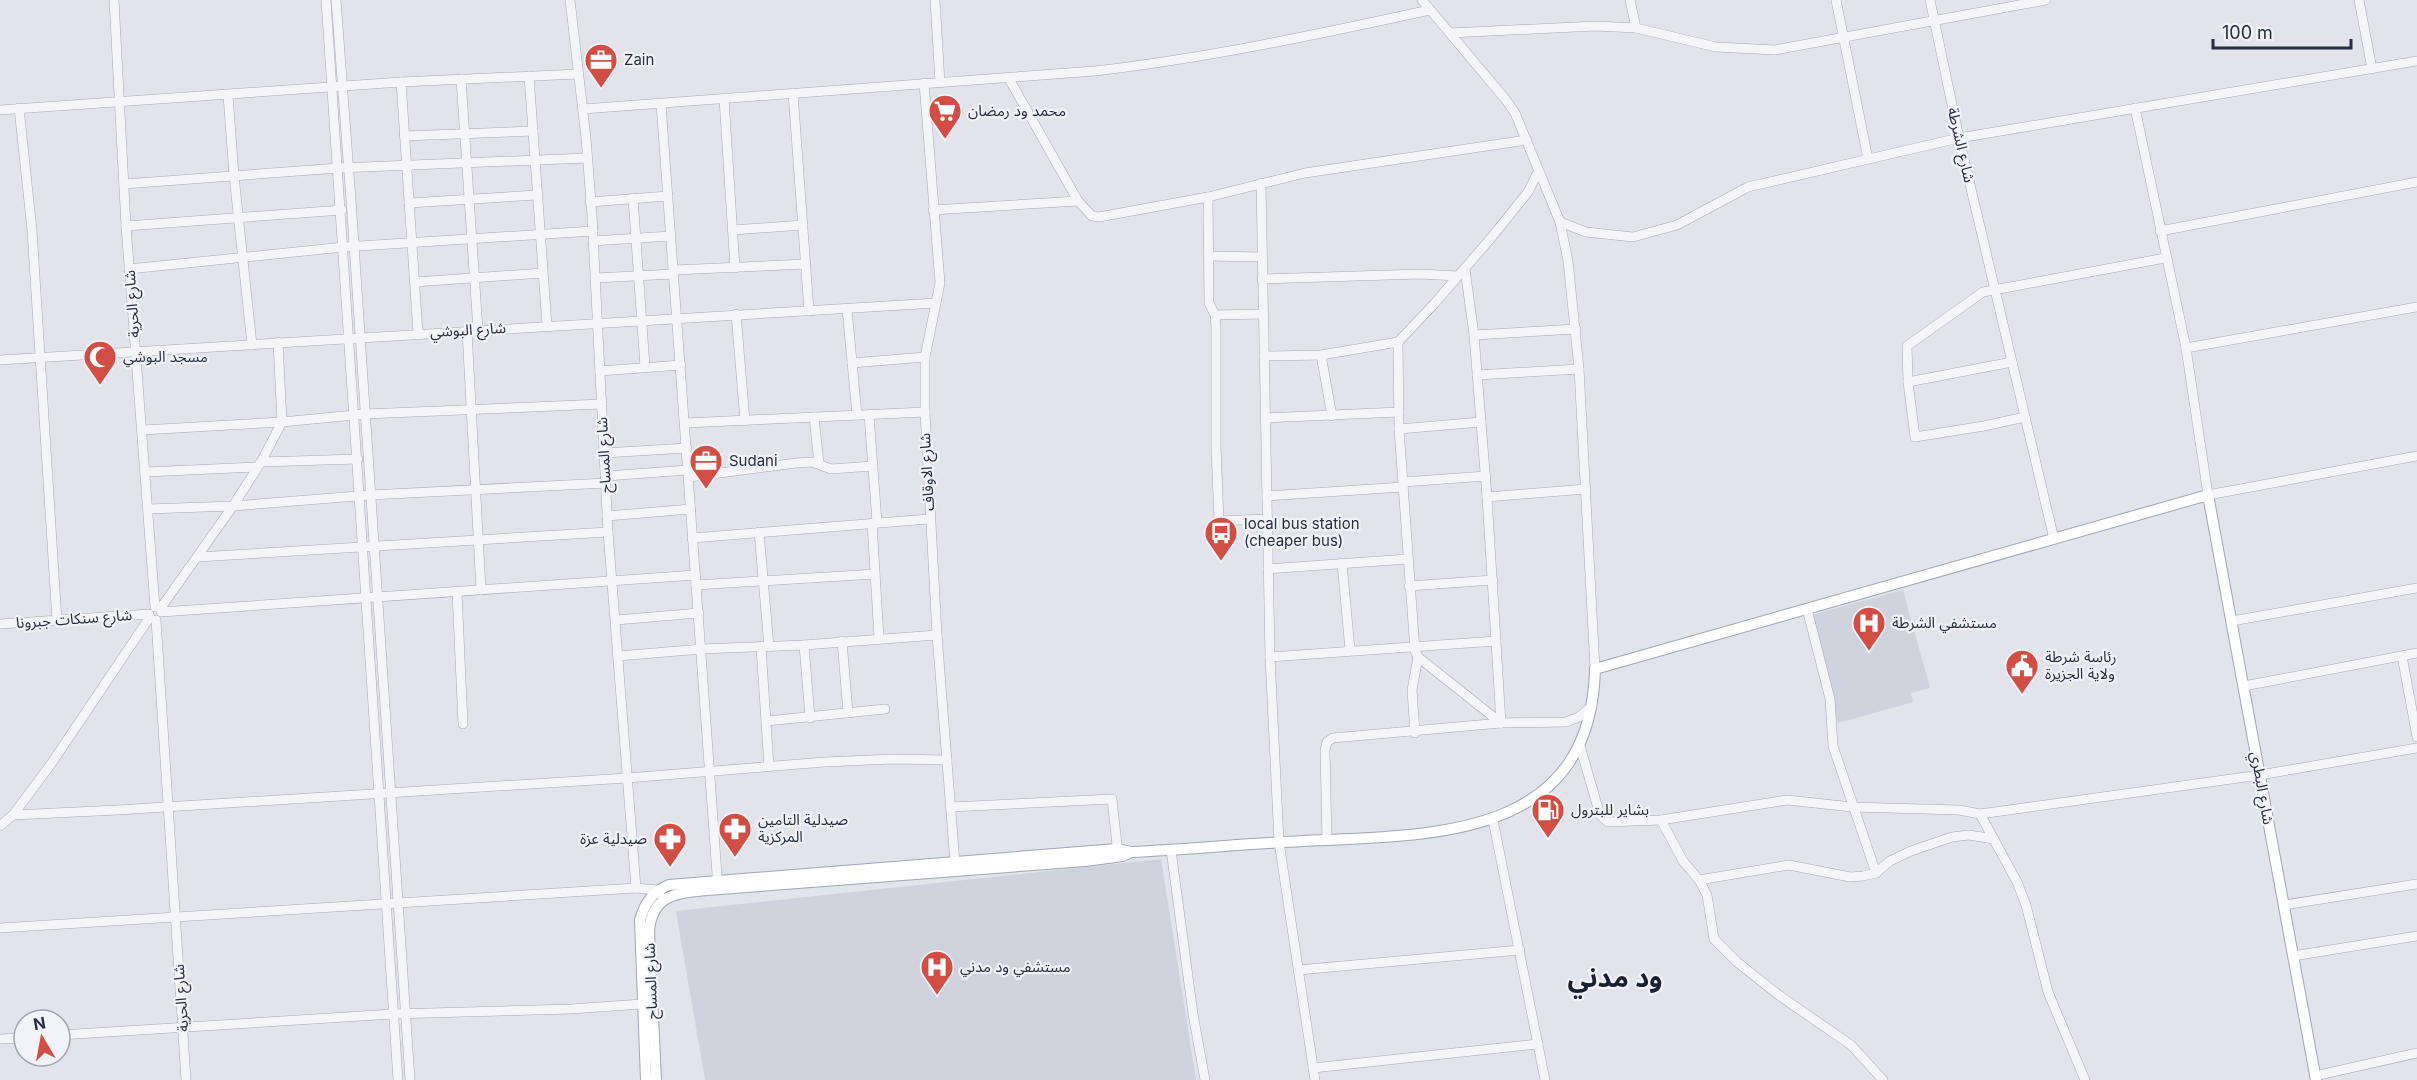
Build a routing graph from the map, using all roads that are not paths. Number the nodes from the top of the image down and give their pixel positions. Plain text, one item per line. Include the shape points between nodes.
1 (114, 0) edge
2 (326, 0) edge
3 (336, 0) edge
4 (570, 0) edge
5 (935, 0) edge
6 (1422, 0) edge
7 (1630, 0) edge
8 (1836, 0) edge
9 (1930, 0) edge
10 (2046, 0) edge
11 (2359, 0) edge
12 (1430, 10) junction
13 (1934, 21) junction
14 (1636, 28) junction
15 (1450, 33) junction
16 (1844, 38) junction
17 (2417, 61) edge
18 (2372, 69) junction
19 (578, 74) junction
20 (529, 76) junction
21 (1008, 77) junction
22 (461, 79) junction
23 (401, 82) junction
24 (924, 83) junction
25 (940, 83) junction
26 (338, 87) junction
27 (794, 93) junction
28 (228, 95) junction
29 (724, 99) junction
30 (120, 101) junction
31 (661, 104) junction
32 (19, 108) junction
33 (2135, 108) junction
34 (583, 109) junction
35 (0, 110) edge
36 (533, 131) junction
37 (464, 134) junction
38 (404, 136) junction
39 (1959, 138) junction
40 (1527, 140) junction
41 (587, 158) junction
42 (1868, 159) junction
43 (535, 160) junction
44 (466, 163) junction
45 (406, 165) junction
46 (344, 168) junction
47 (1538, 172) junction
48 (234, 176) junction
49 (2417, 182) edge
50 (1261, 183) junction
51 (124, 184) junction
52 (537, 195) junction
53 (668, 196) junction
54 (1208, 197) junction
55 (633, 198) junction
56 (469, 200) junction
57 (1078, 201) junction
58 (590, 202) junction
59 (409, 203) junction
60 (342, 210) junction
61 (933, 210) junction
62 (238, 217) junction
63 (1560, 222) junction
64 (126, 225) junction
65 (803, 225) junction
66 (733, 230) junction
67 (2160, 231) junction
68 (540, 234) junction
69 (593, 236) junction
70 (671, 236) junction
71 (635, 238) junction
72 (472, 240) junction
73 (411, 243) junction
74 (349, 247) junction
75 (1210, 256) junction
76 (242, 257) junction
77 (1261, 258) junction
78 (2165, 258) junction
79 (806, 264) junction
80 (129, 268) junction
81 (735, 268) junction
82 (674, 272) junction
83 (1462, 272) junction
84 (543, 273) junction
85 (639, 276) junction
86 (475, 278) junction
87 (595, 278) junction
88 (1262, 279) junction
89 (414, 282) junction
90 (1995, 290) junction
91 (936, 303) junction
92 (2417, 307) edge
93 (848, 309) junction
94 (809, 311) junction
95 (736, 314) junction
96 (1263, 314) junction
97 (1215, 315) junction
98 (677, 317) junction
99 (642, 320) junction
100 (597, 323) junction
101 (547, 326) junction
102 (1576, 329) junction
103 (478, 330) junction
104 (467, 331) junction
105 (418, 333) junction
106 (1474, 336) junction
107 (355, 337) junction
108 (278, 342) junction
109 (1398, 342) junction
110 (252, 345) junction
111 (2186, 348) junction
112 (135, 351) junction
113 (1321, 355) junction
114 (1264, 356) junction
115 (39, 357) junction
116 (925, 357) junction
117 (0, 360) edge
118 (2012, 362) junction
119 (852, 363) junction
120 (681, 365) junction
121 (645, 368) junction
122 (1579, 369) junction
123 (600, 371) junction
124 (1478, 375) junction
125 (1908, 382) junction
126 (602, 404) junction
127 (472, 409) junction
128 (925, 412) junction
129 (1399, 412) junction
130 (360, 414) junction
131 (857, 415) junction
132 (869, 415) junction
133 (1332, 416) junction
134 (814, 417) junction
135 (2025, 417) junction
136 (1266, 418) junction
137 (745, 421) junction
138 (282, 422) junction
139 (1481, 422) junction
140 (685, 423) junction
141 (1399, 429) junction
142 (143, 430) junction
143 (687, 448) junction
144 (604, 453) junction
145 (2417, 456) edge
146 (358, 459) junction
147 (259, 464) junction
148 (819, 464) junction
149 (873, 466) junction
150 (146, 472) junction
151 (689, 474) junction
152 (1486, 476) junction
153 (606, 480) junction
154 (1403, 484) junction
155 (477, 489) junction
156 (1586, 489) junction
157 (365, 495) junction
158 (2208, 495) junction
159 (1267, 496) junction
160 (1487, 497) junction
161 (233, 506) junction
162 (148, 508) junction
163 (690, 509) junction
164 (608, 516) junction
165 (929, 519) junction
166 (1268, 519) junction
167 (875, 523) junction
168 (608, 532) junction
169 (759, 532) junction
170 (692, 538) junction
171 (478, 539) junction
172 (2054, 539) junction
173 (369, 546) junction
174 (198, 557) junction
175 (1408, 559) junction
176 (1342, 563) junction
177 (1268, 569) junction
178 (875, 574) junction
179 (696, 575) junction
180 (613, 580) junction
181 (1493, 580) junction
182 (764, 582) junction
183 (696, 585) junction
184 (1409, 586) junction
185 (2417, 588) edge
186 (481, 590) junction
187 (457, 591) junction
188 (372, 598) junction
189 (1807, 609) junction
190 (155, 613) junction
191 (699, 613) junction
192 (616, 620) junction
193 (57, 621) junction
194 (2232, 621) junction
195 (0, 624) edge
196 (937, 635) junction
197 (879, 638) junction
198 (842, 641) junction
199 (1496, 641) junction
200 (804, 645) junction
201 (1414, 646) junction
202 (765, 647) junction
203 (702, 649) junction
204 (1350, 650) junction
205 (2417, 653) edge
206 (618, 656) junction
207 (2402, 656) junction
208 (1270, 657) junction
209 (1418, 657) junction
210 (1595, 669) junction
211 (2244, 686) junction
212 (1592, 706) junction
213 (885, 709) dead end
214 (848, 713) junction
215 (810, 718) junction
216 (767, 721) junction
217 (1501, 723) junction
218 (463, 724) dead end
219 (1415, 732) junction
220 (2417, 737) edge
221 (1580, 746) junction
222 (2417, 748) edge
223 (947, 760) junction
224 (769, 767) junction
225 (711, 771) junction
226 (2260, 775) junction
227 (627, 778) junction
228 (385, 793) junction
229 (168, 807) junction
230 (951, 807) junction
231 (1852, 807) junction
232 (1980, 814) junction
233 (13, 815) junction
234 (1492, 820) junction
235 (1661, 820) junction
236 (0, 826) edge
237 (1994, 839) junction
238 (1327, 840) junction
239 (1279, 842) junction
240 (1171, 850) junction
241 (1118, 853) junction
242 (955, 863) junction
243 (891, 872) junction
244 (1876, 873) junction
245 (1699, 880) junction
246 (718, 884) junction
247 (2417, 884) edge
248 (636, 888) junction
249 (661, 895) junction
250 (392, 904) junction
251 (2284, 906) junction
252 (175, 916) junction
253 (0, 928) edge
254 (2417, 936) edge
255 (1520, 950) junction
256 (2293, 956) junction
257 (1298, 970) junction
258 (642, 1004) junction
259 (393, 1014) junction
260 (405, 1014) junction
261 (183, 1028) junction
262 (72, 1034) edge
263 (1538, 1044) junction
264 (2417, 1053) edge
265 (1313, 1068) junction
266 (2315, 1078) edge
267 (186, 1080) edge
268 (398, 1080) edge
269 (410, 1080) edge
270 (646, 1080) edge
271 (656, 1080) edge
272 (1205, 1080) edge
273 (1315, 1080) edge
274 (1545, 1080) edge
275 (1883, 1080) edge
276 (2085, 1080) edge

1 - 30 street, شارع الحرية
2 - 26 street
3 - 26 street
4 - 19 street, شارع المساح
5 - 25 street
6 - 12 street
7 - 14 street
8 - 16 street
9 - 13 street, شارع الشرطة
10 - 13 street
11 - 18 street
12 - 15 street
12 - 21 street via 1170,62
13 - 16 street
13 - 39 street, شارع الشرطة
14 - 15 street via 1596,26
14 - 16 street via 1716,47 1775,50
15 - 40 street via 1506,100
16 - 42 street
17 - 18 street
18 - 33 street
19 - 20 street
19 - 34 street, شارع المساح
20 - 22 street
20 - 36 street
21 - 25 street
21 - 57 street
22 - 23 street
22 - 37 street
23 - 26 street
23 - 38 street
24 - 25 street
24 - 27 street
24 - 61 street, شارع الاوقاف
26 - 28 street
26 - 46 street
27 - 29 street
27 - 65 street
28 - 30 street
28 - 48 street
29 - 31 street
29 - 66 street
30 - 32 street
30 - 51 street, شارع الحرية
31 - 34 street
31 - 53 street
32 - 35 street
32 - 115 street via 32,230
33 - 39 street
33 - 67 street
34 - 41 street, شارع المساح
36 - 37 street
36 - 43 street
37 - 38 street
37 - 44 street
38 - 45 street
39 - 42 street
39 - 90 street, شارع الشرطة
40 - 47 street
40 - 50 street via 1345,166
41 - 43 street
41 - 58 street, شارع المساح
42 - 63 street via 1748,187 1677,225 1633,237 1586,232
43 - 44 street
43 - 52 street
44 - 45 street
44 - 56 street
45 - 46 street
45 - 59 street
46 - 48 street
46 - 60 street
46 - 74 street
47 - 63 street
47 - 83 street via 1528,192
48 - 51 street
48 - 62 street
49 - 67 street
50 - 54 street
50 - 77 street
51 - 64 street, شارع الحرية
52 - 56 street
52 - 68 street
53 - 55 street
53 - 70 street
54 - 57 street via 1099,217 1092,216
54 - 75 street
55 - 58 street
55 - 71 street
56 - 59 street
56 - 72 street
57 - 61 street
58 - 69 street, شارع المساح
59 - 73 street
60 - 62 street
60 - 74 street
61 - 91 street, شارع الاوقاف via 940,284
62 - 64 street
62 - 76 street
63 - 102 street
64 - 80 street, شارع الحرية
65 - 66 street
65 - 79 street
66 - 81 street
67 - 78 street
68 - 69 street
68 - 72 street
68 - 84 street
69 - 71 street
69 - 87 street, شارع المساح
70 - 71 street
70 - 82 street
71 - 85 street
72 - 73 street
72 - 86 street
73 - 74 street
73 - 89 street
74 - 76 street
74 - 107 street
75 - 77 street
75 - 97 street via 1209,303
76 - 80 street
76 - 110 street
77 - 88 street
78 - 90 street
78 - 111 street
79 - 81 street
79 - 94 street
80 - 112 street, شارع الحرية
81 - 82 street
82 - 85 street
82 - 98 street
83 - 88 street
83 - 106 street
83 - 109 street
84 - 86 street
84 - 101 street
85 - 87 street
85 - 99 street
86 - 89 street
86 - 103 street
87 - 100 street, شارع المساح
88 - 96 street
89 - 105 street
90 - 118 street, شارع الشرطة
90 - 125 street via 1979,294 1909,344
91 - 93 street, شارع البوشي
91 - 116 street, شارع الاوقاف
92 - 111 street
93 - 94 street, شارع البوشي
93 - 119 street
94 - 95 street, شارع البوشي
95 - 98 street, شارع البوشي
95 - 137 street
96 - 97 street
96 - 114 street
97 - 166 street via 1219,521
98 - 99 street, شارع البوشي
98 - 120 street
99 - 100 street, شارع البوشي
99 - 121 street
100 - 101 street, شارع البوشي
100 - 123 street, شارع المساح
101 - 103 street, شارع البوشي
102 - 106 street
102 - 122 street
103 - 104 street, شارع البوشي
104 - 105 street, شارع البوشي
104 - 127 street
105 - 107 street, شارع البوشي
106 - 124 street
107 - 108 street, شارع البوشي
107 - 130 street
108 - 110 street, شارع البوشي
108 - 138 street
109 - 113 street
109 - 129 street
110 - 112 street, شارع البوشي
111 - 158 street
112 - 115 street, شارع البوشي
112 - 142 street, شارع الحرية
113 - 114 street
113 - 133 street
114 - 136 street
115 - 117 street, شارع البوشي
115 - 193 street
116 - 119 street
116 - 128 street, شارع الاوقاف
118 - 125 street
118 - 135 street, شارع الشرطة
119 - 131 street
120 - 121 street
120 - 140 street
121 - 123 street
122 - 124 street
122 - 156 street
123 - 126 street, شارع المساح
124 - 139 street
125 - 135 street via 1915,437
126 - 127 street
126 - 144 street, شارع المساح
127 - 130 street
127 - 155 street
128 - 132 street
128 - 165 street, شارع الاوقاف
129 - 133 street
129 - 141 street
130 - 138 street
130 - 146 street
130 - 157 street
131 - 132 street
131 - 134 street
132 - 149 street
133 - 136 street
134 - 137 street
134 - 148 street
135 - 172 street, شارع الشرطة
136 - 159 street
137 - 140 street
138 - 142 street
138 - 147 street
139 - 141 street
139 - 152 street
140 - 143 street
141 - 154 street
142 - 150 street, شارع الحرية
143 - 144 street
143 - 151 street
144 - 153 street, شارع المساح
145 - 158 street
146 - 147 street
146 - 157 street
147 - 150 street
147 - 161 street
148 - 149 street via 831,469
148 - 151 street
149 - 167 street
150 - 162 street, شارع الحرية
151 - 153 street
151 - 163 street
152 - 154 street
152 - 160 street
153 - 155 street
153 - 164 street, شارع المساح
154 - 159 street
154 - 175 street
155 - 157 street
155 - 171 street
156 - 160 street
156 - 210 street
157 - 161 street
157 - 173 street
158 - 172 main road
158 - 194 main road, شارع البطري
159 - 166 street
160 - 181 street
161 - 162 street
161 - 174 street
162 - 190 street, شارع الحرية
163 - 164 street
163 - 170 street
164 - 168 street, شارع المساح
165 - 167 street
165 - 196 street, شارع الاوقاف
166 - 177 street
167 - 169 street
167 - 178 street
168 - 171 street
168 - 180 street, شارع المساح
169 - 170 street
169 - 182 street
170 - 179 street
171 - 173 street
171 - 186 street
172 - 189 main road
173 - 174 street
173 - 188 street
174 - 190 street
175 - 176 street
175 - 184 street
176 - 177 street
176 - 204 street
177 - 208 street
178 - 182 street
178 - 197 street
179 - 180 street, شارع سنكات جبرونا
179 - 183 street
180 - 186 street, شارع سنكات جبرونا
180 - 192 street, شارع المساح
181 - 184 street
181 - 199 street
182 - 183 street
182 - 202 street
183 - 191 street
184 - 201 street
185 - 194 street
186 - 187 street, شارع سنكات جبرونا
187 - 188 street, شارع سنكات جبرونا
187 - 218 street
188 - 190 street, شارع سنكات جبرونا
188 - 228 street
189 - 210 main road
189 - 231 street via 1830,699 1833,747
190 - 193 street, شارع سنكات جبرونا
190 - 229 street, شارع الحرية
190 - 233 street
191 - 192 street
191 - 203 street
192 - 206 street, شارع المساح
193 - 195 street, شارع سنكات جبرونا
194 - 211 main road, شارع البطري
196 - 197 street
196 - 223 street, شارع الاوقاف
197 - 198 street
198 - 200 street
198 - 214 street
199 - 201 street
199 - 217 street
200 - 202 street
200 - 215 street
201 - 204 street
201 - 209 street
202 - 203 street
202 - 216 street
203 - 206 street
203 - 225 street
204 - 208 street
205 - 207 street
206 - 227 street, شارع المساح
207 - 211 street
207 - 220 street
208 - 239 street
209 - 217 street
209 - 219 street via 1412,690
210 - 212 main road
211 - 226 main road, شارع البطري
212 - 217 street via 1566,722
212 - 221 main road
213 - 214 street
214 - 215 street
215 - 216 street
216 - 224 street
217 - 219 street
219 - 238 street via 1333,738 1327,742
221 - 234 main road via 1538,794
221 - 235 street via 1603,820
222 - 226 street
223 - 224 street via 893,759
223 - 230 street, شارع الاوقاف
224 - 225 street
225 - 227 street
225 - 246 street
226 - 232 street
226 - 251 main road, شارع البطري
227 - 228 street
227 - 248 street, شارع المساح
228 - 229 street
228 - 250 street
229 - 233 street
229 - 252 street, شارع الحرية
230 - 241 street via 1112,799
230 - 242 street, شارع الاوقاف
231 - 232 street
231 - 235 street via 1787,800
231 - 244 street
232 - 237 street
233 - 236 street
234 - 238 main road via 1415,834
234 - 255 street
235 - 245 street via 1683,861
237 - 244 street via 1952,837 1911,851
237 - 276 street via 2020,889 2048,992
238 - 239 main road
239 - 240 main road
239 - 257 street
240 - 241 main road
240 - 272 street
241 - 242 main road
241 - 243 main road
242 - 243 main road
243 - 246 main road
244 - 245 street via 1850,877 1789,865
245 - 275 street via 1709,902 1714,939 1771,989 1851,1045
246 - 249 main road
247 - 251 street
248 - 249 street
248 - 250 street
249 - 258 main road, شارع المساح via 648,900 640,920
249 - 271 main road, شارع المساح via 649,930
250 - 252 street
250 - 259 street
250 - 260 street
251 - 256 main road, شارع البطري
252 - 253 street
252 - 261 street, شارع الحرية
254 - 256 street
255 - 257 street
255 - 263 street
256 - 266 main road, شارع البطري
257 - 265 street
258 - 260 street
258 - 270 main road, شارع المساح
259 - 260 street
259 - 261 street
259 - 268 street
260 - 269 street
261 - 262 street
261 - 267 street, شارع الحرية
263 - 265 street
263 - 274 street
264 - 266 street
265 - 273 street

